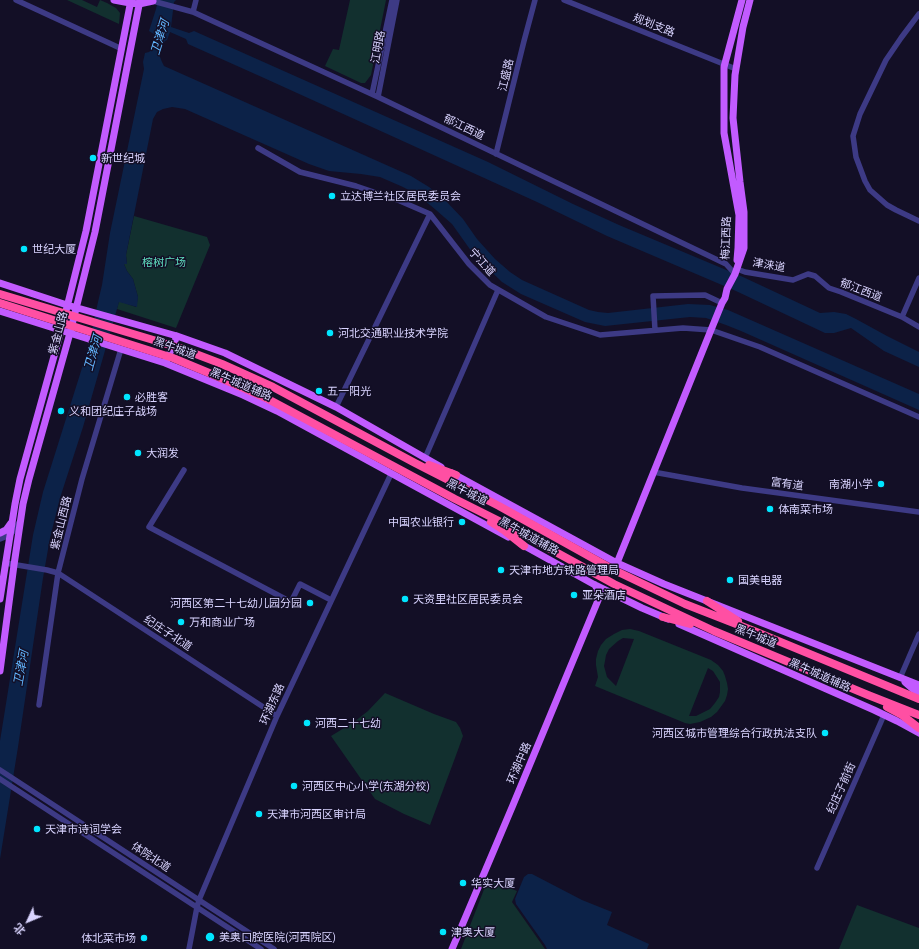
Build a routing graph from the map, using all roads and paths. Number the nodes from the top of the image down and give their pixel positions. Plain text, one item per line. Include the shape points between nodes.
1 (16, 0) edge
2 (114, 0) edge
3 (196, 0) edge
4 (392, 0) edge
5 (397, 0) edge
6 (535, 0) edge
7 (564, 0) edge
8 (742, 0) edge
9 (750, 0) edge
10 (153, 1) edge
11 (130, 2) edge
12 (140, 2) edge
13 (193, 12) junction
14 (919, 14) edge
15 (122, 49) junction
16 (725, 64) junction
17 (736, 69) junction
18 (372, 94) junction
19 (378, 97) junction
20 (258, 148) dead end
21 (496, 154) junction
22 (430, 214) junction
23 (919, 221) edge
24 (736, 272) junction
25 (804, 275) joint
26 (919, 278) edge
27 (0, 283) edge
28 (919, 286) edge
29 (498, 290) junction
30 (0, 294) edge
31 (723, 300) junction
32 (0, 303) edge
33 (67, 305) junction
34 (76, 308) junction
35 (0, 311) edge
36 (93, 313) junction
37 (904, 316) junction
38 (73, 319) junction
39 (919, 323) edge
40 (919, 327) edge
41 (655, 330) junction
42 (711, 330) junction
43 (65, 332) junction
44 (177, 336) junction
45 (86, 339) junction
46 (121, 350) junction
47 (64, 354) junction
48 (165, 363) junction
49 (336, 407) junction
50 (919, 417) edge
51 (388, 449) junction
52 (425, 458) junction
53 (184, 470) dead end
54 (653, 472) junction
55 (391, 474) junction
56 (456, 475) junction
57 (455, 499) junction
58 (919, 512) edge
59 (21, 519) junction
60 (4, 538) edge
61 (17, 543) junction
62 (524, 546) junction
63 (5, 563) junction
64 (617, 563) junction
65 (14, 565) junction
66 (58, 573) junction
67 (595, 585) junction
68 (615, 594) junction
69 (0, 599) edge
70 (331, 600) junction
71 (707, 601) junction
72 (663, 616) junction
73 (714, 631) junction
74 (754, 631) junction
75 (919, 634) edge
76 (0, 671) edge
77 (900, 678) junction
78 (919, 685) edge
79 (919, 692) edge
80 (868, 695) junction
81 (919, 699) edge
82 (39, 705) dead end
83 (884, 715) junction
84 (919, 715) edge
85 (277, 716) junction
86 (919, 728) edge
87 (919, 733) edge
88 (0, 770) edge
89 (0, 778) edge
90 (817, 868) dead end
91 (199, 900) junction
92 (197, 907) junction
93 (189, 949) edge
94 (261, 949) edge
95 (274, 949) edge
96 (452, 949) edge
97 (457, 949) edge

1 - 15 street
2 - 11 main road
3 - 13 street
4 - 18 street, 江明路
5 - 19 street, 江明路
6 - 21 street, 江盛路
7 - 16 street, 规划支路
8 - 16 main road, 梅江西路
9 - 17 main road, 梅江西路
10 - 12 main road
10 - 13 street, 郁江西道
11 - 12 main road
11 - 15 main road, 紫金山路
12 - 34 main road, 紫金山路 via 94,232
13 - 18 street, 郁江西道
14 - 23 street via 886,60 860,114 853,136 856,157 870,190 887,205
15 - 33 main road, 紫金山路 via 86,231
16 - 17 street, 规划支路
16 - 24 main road, 梅江西路 via 724,133 739,215
17 - 24 main road, 梅江西路 via 733,118 744,212 744,248
18 - 19 street, 郁江西道
19 - 21 street, 郁江西道
20 - 22 street, 宁江道 via 300,172 371,191
21 - 24 street, 郁江西道 via 726,264
22 - 29 street, 宁江道 via 469,264
22 - 49 street
24 - 25 street, 津涞道 via 793,280
24 - 31 main road
25 - 37 street, 郁江西道 via 815,276 829,288
26 - 37 street
27 - 33 main road
28 - 37 street
29 - 41 street, 宁江道 via 546,317 600,335
29 - 52 street
30 - 51 highway, 黑牛城道 via 180,348 222,364 272,387
31 - 41 street via 706,295 653,296
31 - 42 main road
32 - 57 highway, 黑牛城道 via 173,358 214,375 266,398
33 - 34 main road
33 - 43 main road, 紫金山路
34 - 36 main road
34 - 38 main road, 紫金山路
35 - 43 main road
36 - 38 main road via 81,314
36 - 44 main road, 黑牛城道辅路
37 - 39 street, 郁江西道
37 - 40 street, 郁江西道
38 - 43 main road, 紫金山路
41 - 42 street, 宁江道
42 - 50 street, 宁江道 via 760,347
42 - 54 main road
43 - 45 main road
43 - 47 main road, 紫金山路
43 - 60 main road, 紫金山路 via 56,350 20,479 12,519
44 - 48 main road
44 - 49 main road, 黑牛城道辅路 via 225,353
45 - 46 main road, 黑牛城道辅路
45 - 47 main road via 72,342
46 - 48 main road, 黑牛城道辅路
46 - 66 street, 紫金山西路 via 82,479
47 - 59 main road, 紫金山路 via 29,479
48 - 55 main road, 黑牛城道辅路 via 277,411
49 - 52 main road, 黑牛城道辅路
51 - 56 highway
51 - 74 highway, 黑牛城道 via 499,506 614,570 685,604
52 - 56 main road, 黑牛城道辅路
53 - 70 street via 149,527 291,602 300,584
54 - 58 street, 富有道 via 742,488
54 - 64 main road
55 - 62 main road, 黑牛城道辅路
55 - 70 street, 环湖东路
56 - 64 main road, 黑牛城道辅路
57 - 62 highway
57 - 73 highway, 黑牛城道 via 614,584
59 - 60 street via 15,529
59 - 61 main road, 紫金山路
60 - 61 street
60 - 63 main road, 紫金山路
61 - 65 main road, 紫金山路
62 - 67 main road, 黑牛城道辅路
63 - 65 street
63 - 69 main road, 紫金山路
64 - 71 main road, 黑牛城道辅路
65 - 66 street, 纪庄子北道
65 - 76 main road, 紫金山路
66 - 82 street, 紫金山西路
66 - 85 street, 纪庄子北道
67 - 68 main road, 黑牛城道辅路
67 - 96 main road, 环湖中路 via 599,598
68 - 72 main road, 黑牛城道辅路
68 - 97 main road, 环湖中路 via 603,601
70 - 85 street, 环湖东路
71 - 74 highway
71 - 77 main road, 黑牛城道辅路
72 - 73 highway
72 - 83 main road, 黑牛城道辅路
73 - 80 highway, 黑牛城道
74 - 81 highway, 黑牛城道
75 - 77 street
77 - 78 main road, 黑牛城道辅路
77 - 79 main road
80 - 84 highway, 黑牛城道
80 - 86 highway
83 - 87 main road, 黑牛城道辅路
83 - 90 street, 纪庄子前街
85 - 91 street, 环湖东路
88 - 91 street, 体院北道
89 - 92 street, 体院北道
91 - 92 street, 环湖东路
91 - 95 street, 体院北道
92 - 93 street, 环湖东路
92 - 94 street, 体院北道

